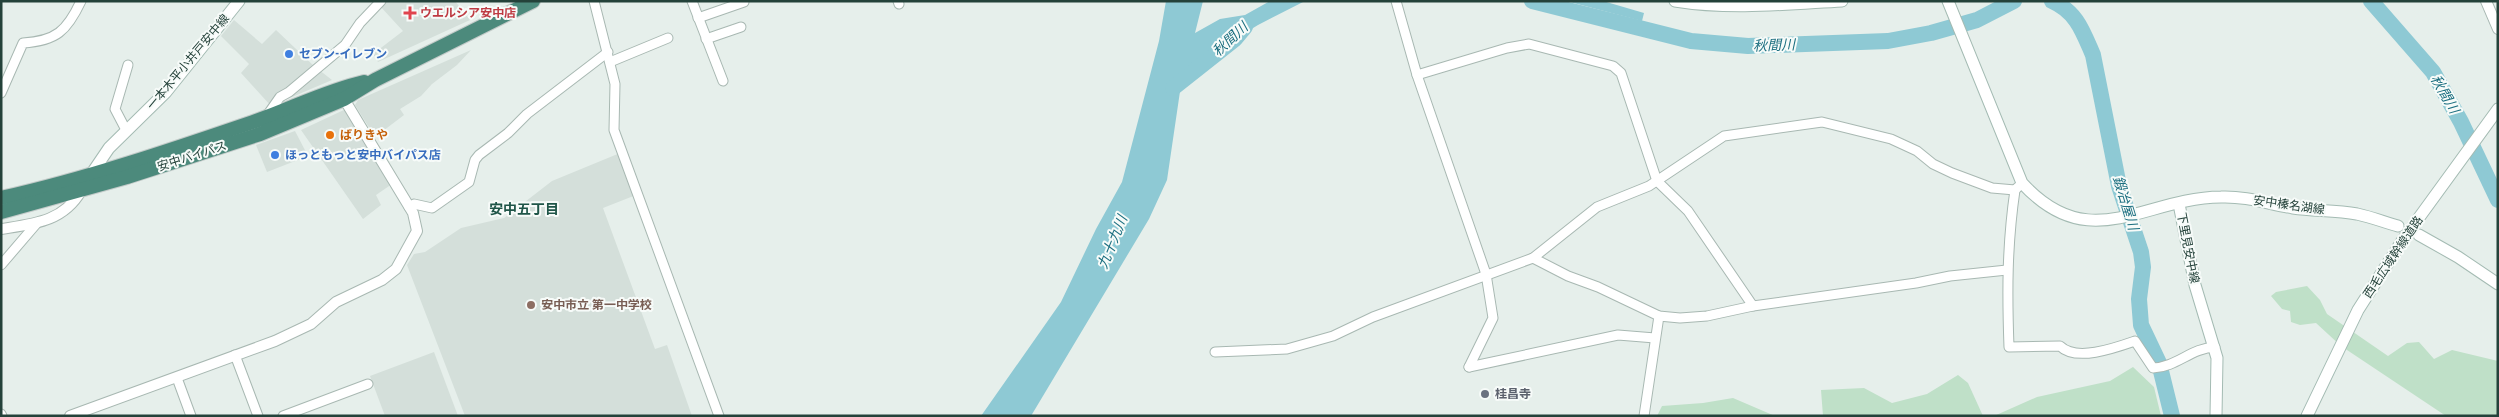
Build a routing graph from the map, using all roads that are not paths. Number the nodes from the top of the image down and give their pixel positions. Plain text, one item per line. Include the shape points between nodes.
1 (81, 1) edge
2 (239, 1) edge
3 (381, 1) edge
4 (533, 1) edge
5 (594, 1) edge
6 (692, 1) edge
7 (1675, 1) edge
8 (1842, 1) edge
9 (1948, 1) edge
10 (2486, 1) edge
11 (744, 2) edge
12 (1396, 4) edge
13 (698, 18) junction
14 (741, 27) dead end
15 (2498, 28) edge
16 (668, 38) dead end
17 (706, 39) junction
18 (608, 52) junction
19 (610, 62) junction
20 (128, 65) dead end
21 (1417, 75) junction
22 (722, 81) dead end
23 (1, 94) edge
24 (341, 94) junction
25 (2498, 109) edge
26 (266, 117) junction
27 (126, 130) junction
28 (91, 174) junction
29 (1657, 181) junction
30 (2018, 186) junction
31 (81, 191) junction
32 (1, 198) edge
33 (2179, 204) junction
34 (410, 207) junction
35 (1, 212) edge
36 (38, 223) junction
37 (2398, 226) dead end
38 (1, 229) edge
39 (2419, 235) dead end
40 (1533, 258) junction
41 (1, 265) edge
42 (2006, 270) junction
43 (1486, 274) junction
44 (2498, 284) edge
45 (1753, 306) junction
46 (1659, 316) junction
47 (1655, 338) junction
48 (2214, 347) junction
49 (1215, 352) dead end
50 (235, 355) junction
51 (177, 378) junction
52 (368, 384) dead end
53 (70, 416) edge
54 (191, 416) edge
55 (258, 416) edge
56 (284, 416) edge
57 (719, 416) edge
58 (1644, 416) edge
59 (2216, 416) edge
60 (2307, 416) edge

1 - 23 street via 60,33 40,42 23,43
2 - 27 main road, 一本木平小井戸安中線 via 166,92
3 - 26 street via 360,22 345,46 280,97
4 - 24 highway, 安中バイパス
5 - 18 street
6 - 13 street
7 - 8 main road via 1739,6
9 - 30 main road, 下里見安中線
10 - 15 street
11 - 13 street
12 - 21 street
13 - 17 street
14 - 17 street
16 - 19 street
17 - 22 street
18 - 19 street
18 - 34 street via 479,155 472,177 464,188 432,208 414,204
19 - 57 street via 615,84 614,130
20 - 27 street via 116,108
21 - 29 street via 1529,44 1613,66 1621,73
21 - 43 street
24 - 26 highway, 安中バイパス
24 - 31 highway, 安中バイパス via 260,134
24 - 34 street
25 - 60 main road, 西毛広域幹線道路 via 2398,248 2358,310
26 - 28 highway, 安中バイパス
27 - 28 main road, 一本木平小井戸安中線
28 - 31 main road, 一本木平小井戸安中線
28 - 32 highway, 安中バイパス
29 - 30 street via 1724,136 1822,122 1890,138 1917,151 1933,164 1992,188
29 - 40 street via 1597,207
29 - 45 street via 1688,211
30 - 33 main road, 下里見安中線 via 2067,216 2100,220
30 - 42 street
31 - 35 highway, 安中バイパス
31 - 36 street via 74,203 62,213
33 - 37 main road, 安中榛名湖線 via 2205,198 2238,197 2294,208 2357,214
33 - 48 main road, 下里見安中線 via 2195,285
34 - 50 street via 417,231 396,269 382,280 336,302 311,324
36 - 38 street
36 - 41 street
39 - 44 main road
40 - 43 street
40 - 46 street
42 - 45 street
42 - 48 street via 2009,347 2060,346 2073,354 2112,349 2135,341 2153,368 2167,367 2204,348
43 - 47 street via 1493,318 1469,367 1618,335
43 - 49 street via 1373,316 1333,336 1288,349
45 - 46 street via 1707,316
46 - 47 street
47 - 58 street
48 - 59 main road, 下里見安中線
50 - 51 street
50 - 55 street
51 - 53 street
51 - 54 street
52 - 56 street

